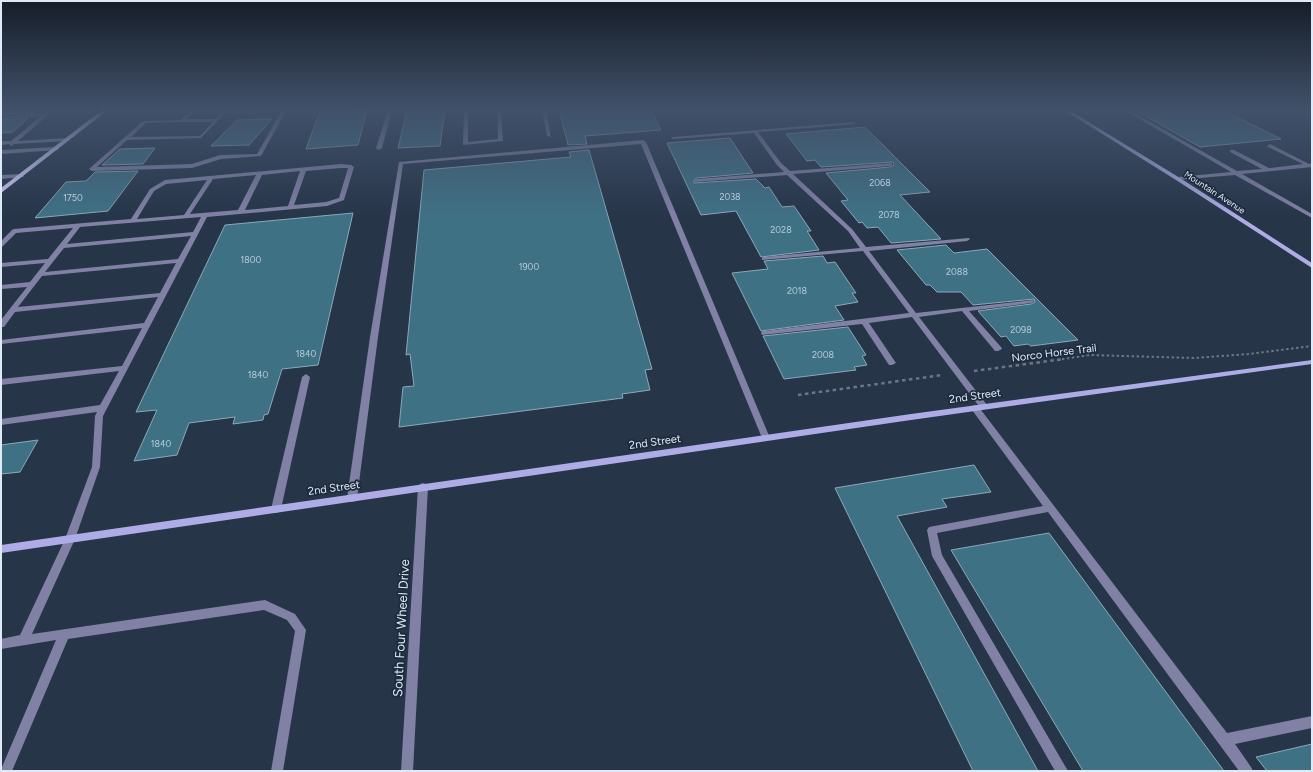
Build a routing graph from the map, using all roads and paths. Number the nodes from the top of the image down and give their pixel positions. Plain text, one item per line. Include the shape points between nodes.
1 (60, 146) edge
2 (117, 146) edge
3 (264, 146) edge
4 (597, 146) edge
5 (645, 146) edge
6 (766, 146) edge
7 (1124, 146) edge
8 (1189, 146) edge
9 (1270, 146) dead end
10 (56, 149) junction
11 (1232, 151) dead end
12 (1, 152) edge
13 (890, 164) dead end
14 (1310, 165) edge
15 (304, 169) junction
16 (1268, 170) junction
17 (260, 173) junction
18 (788, 173) junction
19 (1237, 173) junction
20 (21, 176) junction
21 (212, 177) junction
22 (1, 178) edge
23 (1178, 179) junction
24 (697, 181) dead end
25 (1, 191) edge
26 (290, 207) junction
27 (241, 211) junction
28 (205, 214) junction
29 (186, 216) junction
30 (1312, 216) edge
31 (133, 221) junction
32 (78, 226) junction
33 (194, 234) junction
34 (967, 239) dead end
35 (1, 245) edge
36 (62, 246) junction
37 (866, 250) junction
38 (764, 259) dead end
39 (50, 261) junction
40 (181, 261) junction
41 (1, 265) edge
42 (1312, 266) edge
43 (40, 274) junction
44 (32, 284) junction
45 (1, 287) edge
46 (162, 295) junction
47 (1031, 301) dead end
48 (964, 309) junction
49 (12, 310) junction
50 (914, 315) junction
51 (864, 321) junction
52 (1, 325) edge
53 (146, 325) junction
54 (765, 333) dead end
55 (1, 342) edge
56 (1312, 346) edge
57 (998, 349) dead end
58 (892, 362) dead end
59 (1312, 362) edge
60 (124, 368) junction
61 (958, 373) junction
62 (306, 377) dead end
63 (1, 382) edge
64 (798, 395) dead end
65 (980, 407) junction
66 (103, 408) junction
67 (1, 422) edge
68 (766, 438) junction
69 (423, 488) junction
70 (352, 498) junction
71 (1051, 508) junction
72 (276, 509) junction
73 (70, 539) junction
74 (1, 549) edge
75 (64, 634) junction
76 (24, 640) junction
77 (1, 644) edge
78 (1312, 722) edge
79 (1224, 740) junction
80 (6, 771) edge
81 (276, 771) edge
82 (407, 771) edge
83 (1062, 771) edge
84 (1247, 771) edge

1 - 10 main road
2 - 3 street via 92,169 192,166 220,157 259,155
4 - 70 street via 401,163
5 - 68 street
6 - 18 street
7 - 23 main road, Mountain Avenue
8 - 19 street
9 - 14 street
10 - 12 street
10 - 20 main road
11 - 16 street
13 - 18 street
14 - 16 street
15 - 17 street
15 - 26 street
15 - 26 street via 351,167 342,199 327,204
16 - 19 street
17 - 21 street
17 - 27 street
18 - 24 street
18 - 37 street via 850,230
19 - 23 street
19 - 30 street
20 - 22 street
20 - 25 main road
21 - 29 street
21 - 31 street via 165,182 159,185 152,190
23 - 42 main road, Mountain Avenue
26 - 27 street
27 - 28 street
28 - 29 street
28 - 33 street
29 - 31 street
31 - 32 street
32 - 35 street via 14,231
32 - 36 street
33 - 36 street
33 - 40 street
34 - 37 street
36 - 39 street
37 - 38 street
37 - 50 street
39 - 41 street
39 - 43 street
40 - 43 street
40 - 46 street
43 - 44 street
44 - 45 street
44 - 49 street
46 - 49 street
46 - 53 street
47 - 48 street
48 - 50 street
48 - 57 street
49 - 52 street
50 - 51 street
50 - 61 street
51 - 54 street
51 - 58 street
53 - 55 street
53 - 60 street
56 - 61 path, Norco Horse Trail via 1194,358 1090,355
59 - 65 main road, 2nd Street
60 - 63 street
60 - 66 street
61 - 64 path, Norco Horse Trail
61 - 65 street
62 - 72 street
65 - 68 main road, 2nd Street
65 - 71 street
66 - 67 street
66 - 73 street via 99,416 96,467
68 - 69 main road, 2nd Street
69 - 70 main road, 2nd Street
69 - 82 street, South Four Wheel Drive
70 - 72 main road, 2nd Street
71 - 79 street
71 - 83 street via 932,530 937,556
72 - 73 main road, 2nd Street
73 - 74 main road, 2nd Street
73 - 76 street
75 - 76 street
75 - 80 street
75 - 81 street via 264,605 291,617 302,630
76 - 77 street
78 - 79 street
79 - 84 street

